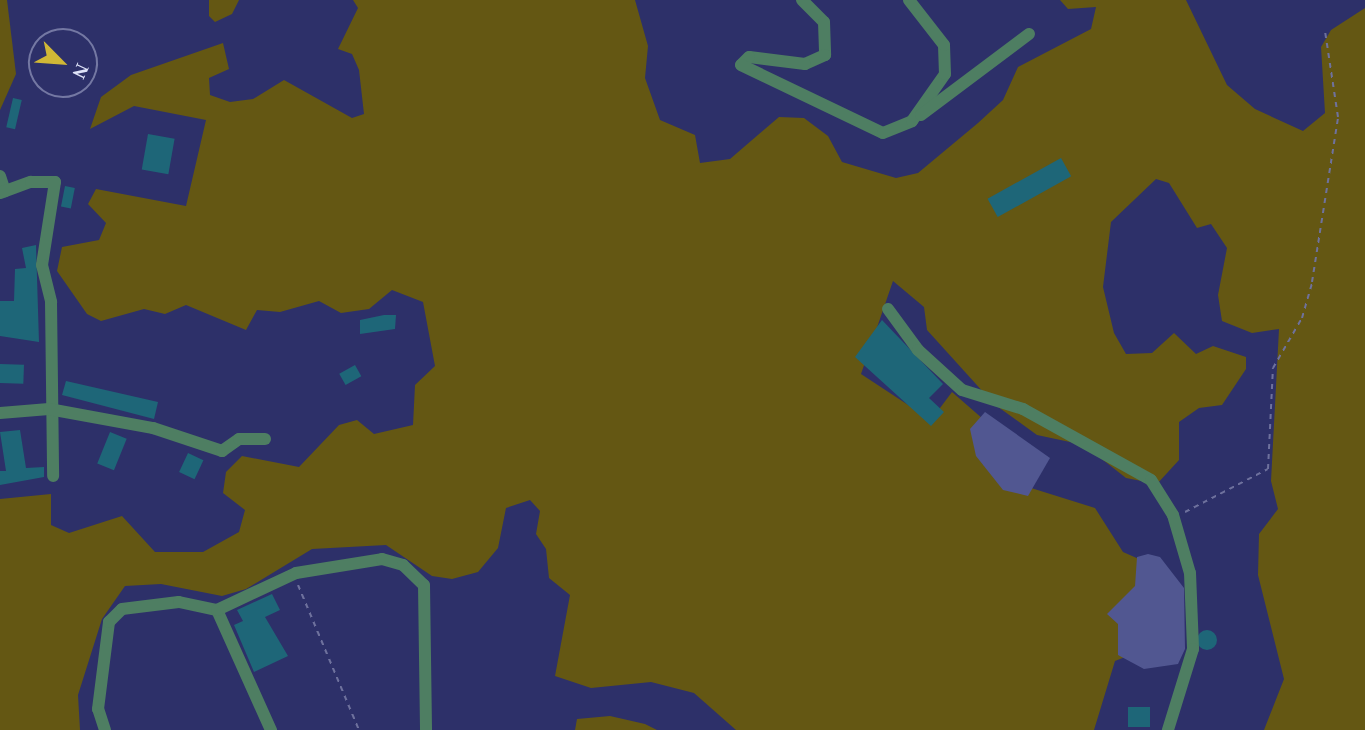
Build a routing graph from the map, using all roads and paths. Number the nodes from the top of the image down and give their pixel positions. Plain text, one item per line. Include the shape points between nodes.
1 (802, 0) edge
2 (909, 0) edge
3 (1325, 31) dead end
4 (1029, 34) dead end
5 (912, 121) junction
6 (0, 176) edge
7 (3, 192) edge
8 (888, 309) dead end
9 (49, 410) junction
10 (0, 413) edge
11 (265, 439) dead end
12 (53, 476) dead end
13 (1173, 515) junction
14 (293, 574) junction
15 (217, 610) junction
16 (105, 730) edge
17 (271, 730) edge
18 (359, 730) edge
19 (426, 730) edge
20 (1168, 730) edge

1 - 5 street via 824,22 825,55 805,64 749,57 741,65 883,133
2 - 5 street via 944,45 945,74
3 - 13 path via 1338,117 1312,282 1301,318 1273,368 1268,469 1206,505
4 - 5 street
6 - 7 street
7 - 9 street via 55,182 42,265 51,302
8 - 13 street via 918,351 962,390 1033,414 1151,480
9 - 10 street
9 - 11 street via 153,428 222,451 239,439
9 - 12 street
13 - 20 street via 1190,573 1193,649
14 - 15 street
14 - 18 path
14 - 19 street via 331,562 383,559 403,565 424,585
15 - 16 street via 145,602 116,615 98,709
15 - 17 street

